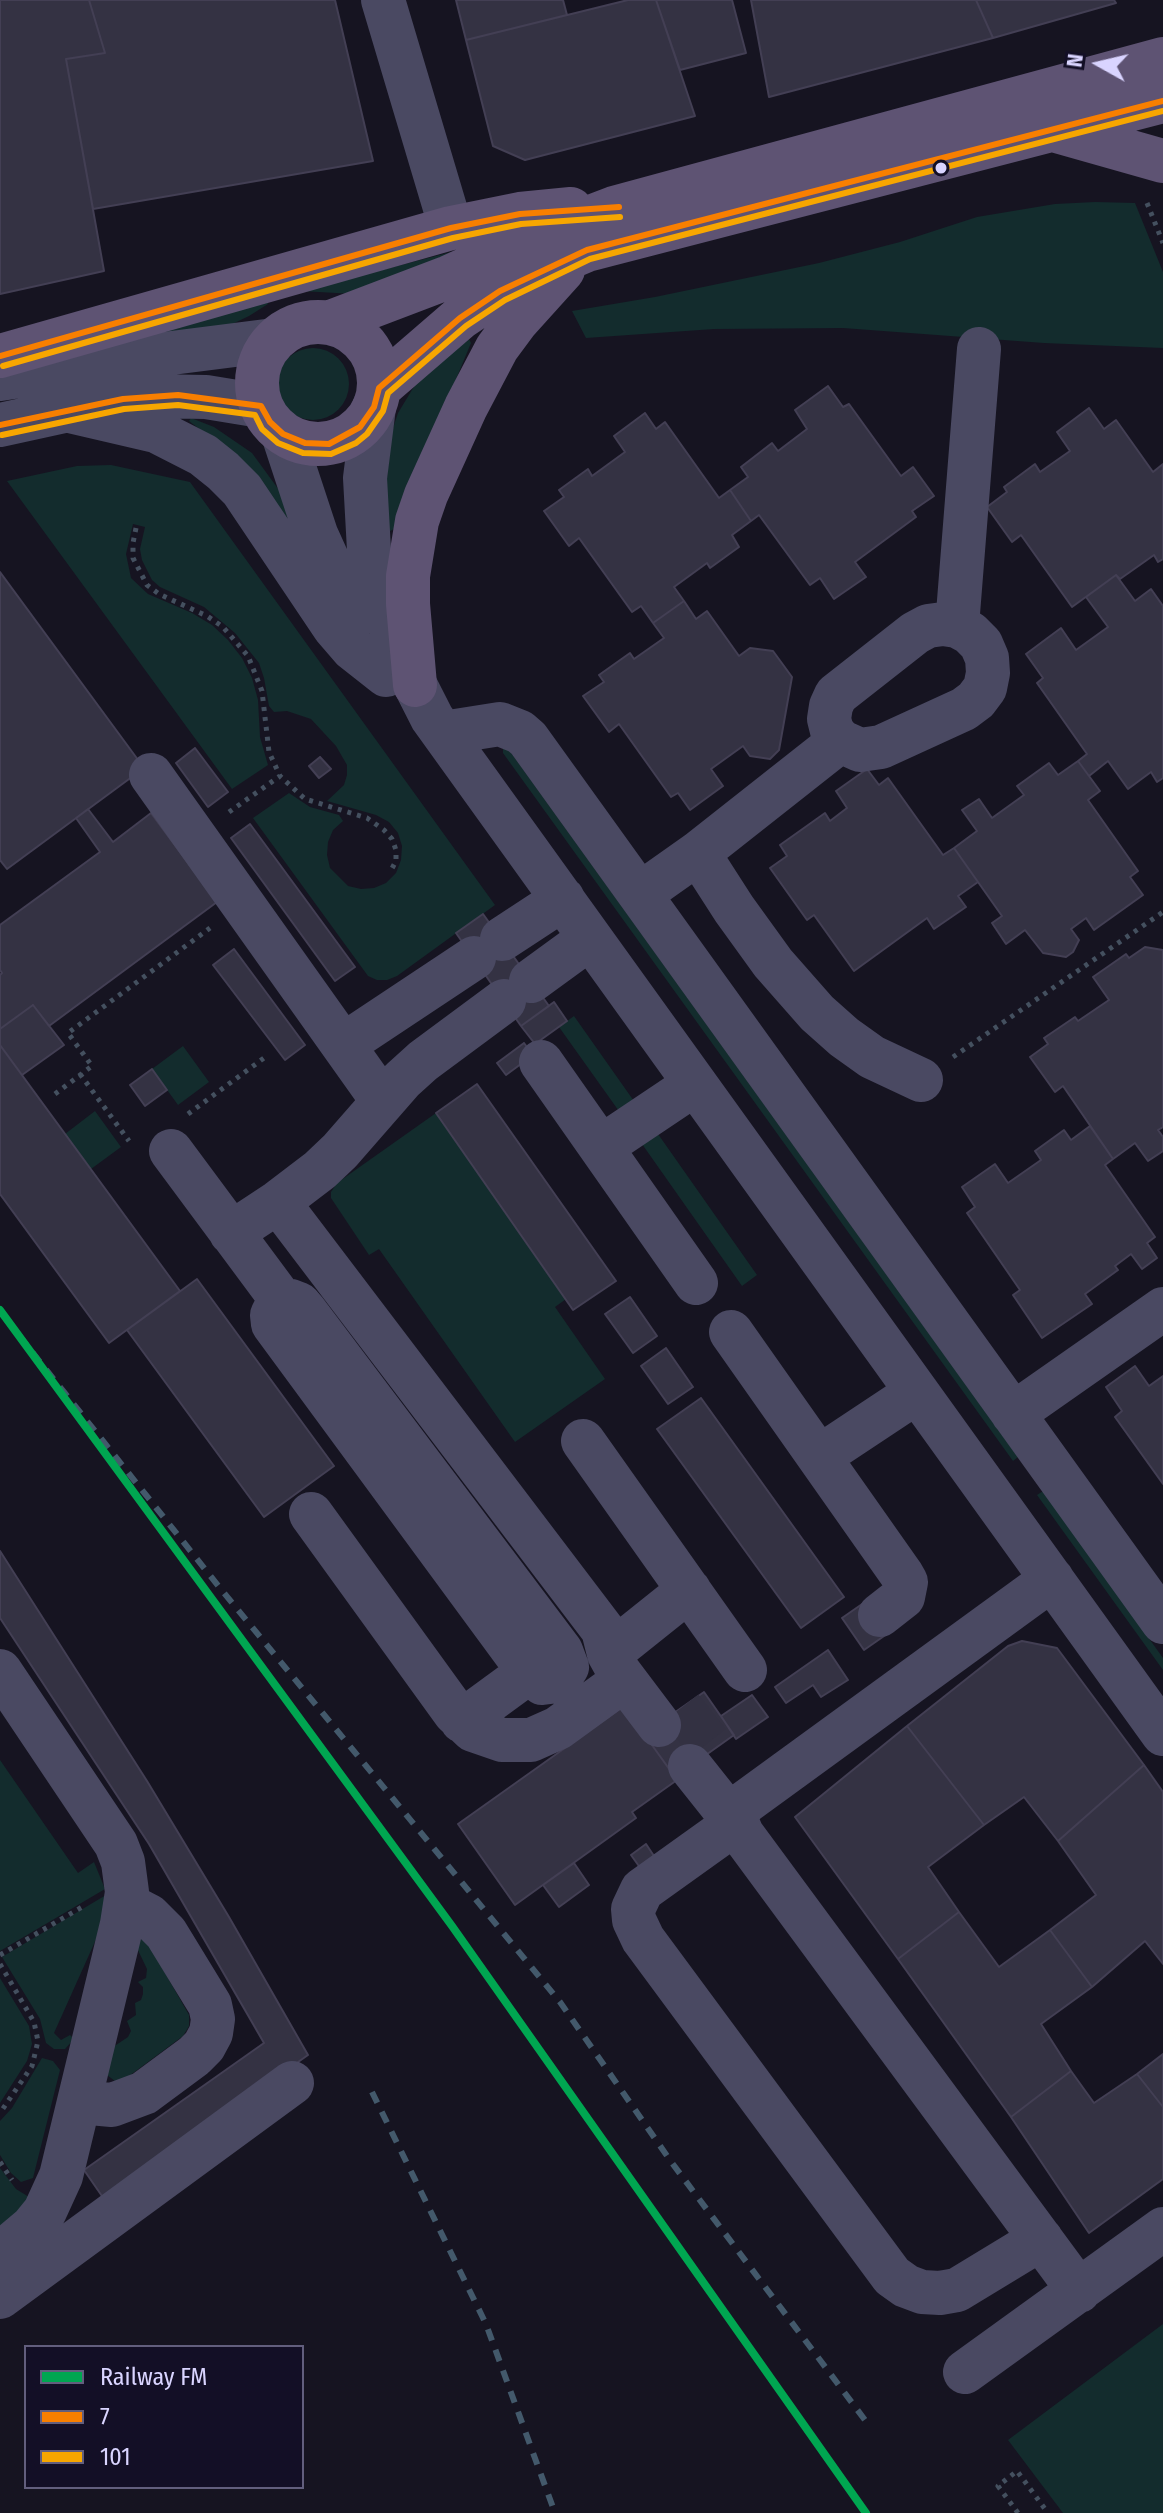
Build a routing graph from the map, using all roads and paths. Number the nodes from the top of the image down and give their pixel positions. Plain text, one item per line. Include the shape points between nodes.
1 (383, 0) edge
2 (1163, 59) edge
3 (1163, 101) edge
4 (1054, 130) junction
5 (1154, 178) edge
6 (614, 208) junction
7 (451, 228) junction
8 (1163, 243) edge
9 (587, 250) junction
10 (328, 323) junction
11 (274, 340) junction
12 (979, 349) dead end
13 (0, 356) edge
14 (0, 379) edge
15 (376, 397) junction
16 (70, 411) junction
17 (272, 420) junction
18 (0, 425) edge
19 (136, 528) dead end
20 (957, 626) junction
21 (419, 703) junction
22 (840, 741) junction
23 (151, 775) dead end
24 (280, 776) junction
25 (233, 809) dead end
26 (698, 853) junction
27 (390, 872) dead end
28 (640, 894) junction
29 (563, 899) junction
30 (243, 903) junction
31 (1163, 912) edge
32 (590, 938) junction
33 (343, 1045) junction
34 (541, 1062) dead end
35 (921, 1080) joint
36 (695, 1084) junction
37 (55, 1094) dead end
38 (382, 1100) junction
39 (601, 1147) junction
40 (171, 1151) dead end
41 (278, 1202) junction
42 (231, 1233) junction
43 (696, 1283) dead end
44 (1163, 1309) edge
45 (731, 1332) dead end
46 (917, 1392) junction
47 (1013, 1414) junction
48 (583, 1441) dead end
49 (819, 1457) junction
50 (311, 1514) dead end
51 (1148, 1577) edge
52 (1052, 1579) junction
53 (689, 1590) junction
54 (880, 1615) dead end
55 (1163, 1622) edge
56 (615, 1651) junction
57 (745, 1670) dead end
58 (0, 1671) edge
59 (670, 1716) tunnel mouth
60 (462, 1721) junction
61 (1163, 1734) edge
62 (702, 1758) tunnel mouth
63 (742, 1812) junction
64 (126, 1892) junction
65 (0, 1955) edge
66 (0, 1964) edge
67 (292, 2083) dead end
68 (79, 2102) junction
69 (0, 2113) edge
70 (1163, 2229) edge
71 (1041, 2239) junction
72 (0, 2254) edge
73 (1079, 2291) junction
74 (0, 2297) edge
75 (965, 2372) dead end
76 (1018, 2513) edge
77 (1048, 2513) edge

1 - 7 street
2 - 6 main road
3 - 4 main road
4 - 5 main road
4 - 9 main road
5 - 8 path
6 - 7 main road via 535,212
6 - 10 main road
7 - 13 main road
9 - 15 main road via 500,291 460,318
9 - 21 main road via 562,271 497,348 426,495 408,576
10 - 11 main road via 293,327
10 - 15 main road via 351,332 369,350 375,362
11 - 14 street
11 - 17 main road via 260,364 257,392
12 - 20 street
15 - 17 main road via 360,427 329,444 305,443
15 - 21 street via 365,478 369,550 386,619
16 - 17 street via 123,399 178,395 206,397
16 - 18 street
16 - 21 street via 156,431 223,471 242,490 334,627
17 - 21 street via 336,582
19 - 24 path via 133,558 147,585 207,616 248,656 262,691 269,752
20 - 22 street via 928,626 915,633 836,695 829,719
20 - 22 street via 981,644 987,658 985,688 976,700 881,747 860,750
21 - 28 street via 520,732
21 - 29 street
22 - 26 street
23 - 30 street
24 - 25 path
24 - 27 path via 305,799 367,818 384,830 396,850
26 - 28 street
26 - 35 street via 773,963 817,1013 872,1057
28 - 47 street
29 - 32 street
29 - 33 street
30 - 33 street
30 - 37 path via 68,1033 92,1066
31 - 35 path
32 - 36 street
32 - 38 street via 423,1061
33 - 38 street
34 - 39 street
36 - 39 street
36 - 46 street
38 - 41 street via 340,1151
39 - 43 street
40 - 42 street
41 - 42 street
41 - 56 street
42 - 60 street via 283,1302 299,1304 305,1311 565,1658 567,1667 558,1681 542,1683 529,1672
44 - 47 street
45 - 49 street
46 - 49 street
46 - 52 street
47 - 51 street
48 - 53 street
49 - 54 street via 906,1582 903,1597
50 - 60 street
51 - 55 street
52 - 61 street
52 - 63 street
53 - 56 street
53 - 57 street
56 - 59 street
56 - 60 street via 558,1728 531,1740 502,1740
58 - 64 street via 106,1828 123,1862
62 - 63 street via 721,1805
63 - 71 street via 742,1834
63 - 71 street via 642,1890 633,1909 643,1939 892,2276 922,2292 957,2290
64 - 65 path
64 - 68 street
64 - 68 street via 166,1933 210,2005 211,2033 194,2056 144,2093 112,2105
66 - 69 path via 34,2022 38,2041 32,2066
67 - 74 street
68 - 72 street via 54,2194 32,2227
70 - 73 street
71 - 73 street
73 - 75 street
76 - 77 path via 998,2486 1017,2471

